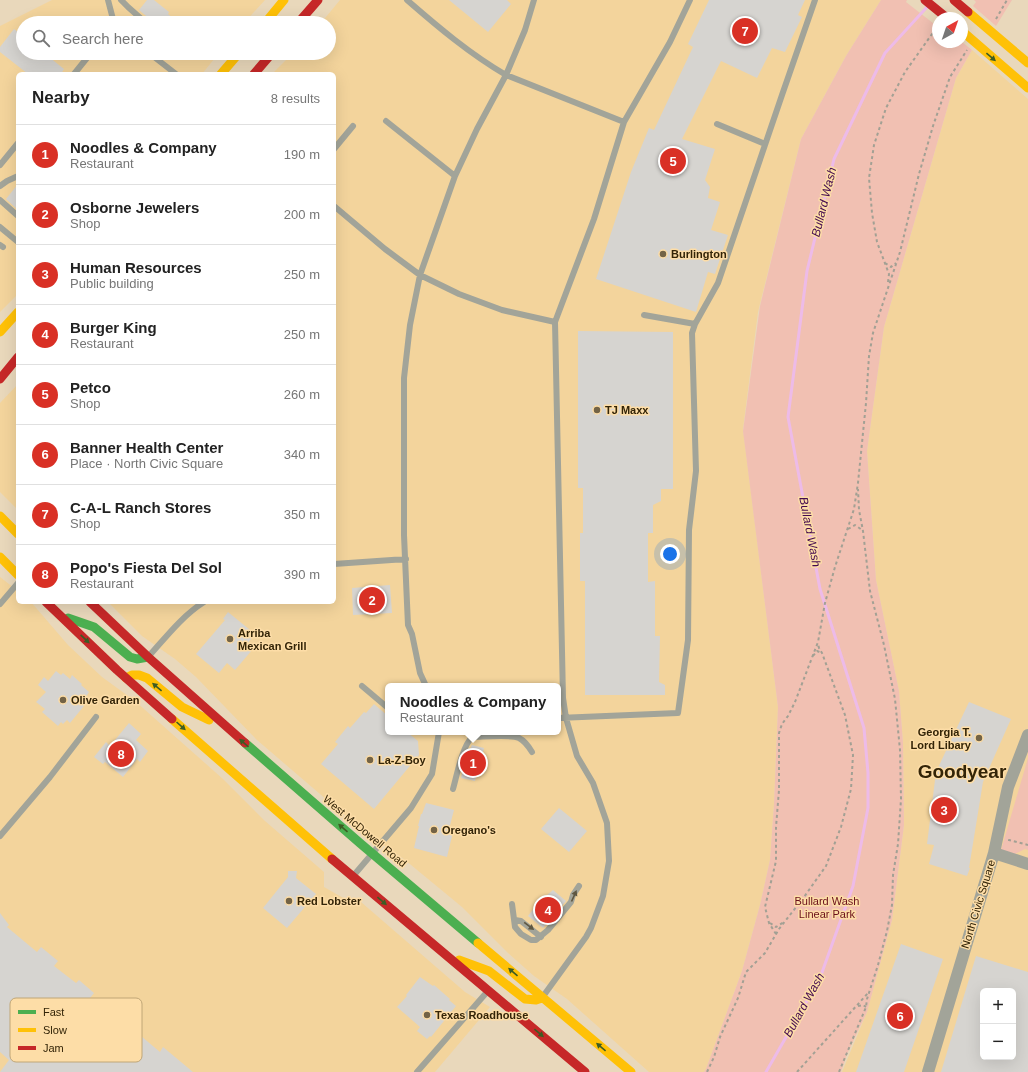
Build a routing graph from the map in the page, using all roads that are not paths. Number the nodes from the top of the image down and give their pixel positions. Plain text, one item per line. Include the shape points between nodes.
1 (108, 0) edge
2 (121, 0) edge
3 (284, 0) edge
4 (318, 0) edge
5 (407, 0) edge
6 (534, 0) edge
7 (690, 0) edge
8 (815, 0) edge
9 (925, 0) edge
10 (954, 0) edge
11 (940, 12) edge
12 (112, 16) edge
13 (138, 16) edge
14 (271, 16) edge
15 (304, 16) edge
16 (968, 37) edge
17 (85, 60) edge
18 (157, 60) edge
19 (233, 60) edge
20 (266, 60) edge
21 (1028, 63) edge
22 (76, 72) edge
23 (173, 72) edge
24 (223, 72) edge
25 (256, 72) edge
26 (506, 75) junction
27 (1028, 88) edge
28 (386, 121) dead end
29 (624, 122) junction
30 (717, 124) dead end
31 (353, 126) dead end
32 (765, 144) junction
33 (16, 145) edge
34 (336, 147) edge
35 (0, 165) edge
36 (455, 176) junction
37 (16, 177) edge
38 (0, 186) edge
39 (0, 200) edge
40 (336, 208) edge
41 (16, 214) edge
42 (0, 227) edge
43 (16, 240) edge
44 (420, 275) junction
45 (16, 314) edge
46 (644, 315) dead end
47 (555, 322) junction
48 (695, 324) junction
49 (0, 332) edge
50 (16, 359) edge
51 (0, 379) edge
52 (0, 516) edge
53 (16, 532) edge
54 (0, 557) edge
55 (406, 560) junction
56 (336, 564) edge
57 (16, 573) edge
58 (16, 585) edge
59 (0, 604) edge
60 (48, 604) edge
61 (92, 604) edge
62 (201, 604) edge
63 (61, 616) junction
64 (148, 657) junction
65 (126, 678) junction
66 (425, 683) edge
67 (362, 686) dead end
68 (385, 705) edge
69 (96, 717) dead end
70 (561, 718) edge
71 (566, 718) junction
72 (226, 728) junction
73 (438, 735) edge
74 (1028, 736) edge
75 (532, 752) dead end
76 (453, 789) dead end
77 (0, 836) edge
78 (994, 853) junction
79 (373, 854) junction
80 (1028, 864) edge
81 (353, 876) junction
82 (579, 886) dead end
83 (512, 904) dead end
84 (515, 920) junction
85 (541, 937) junction
86 (448, 957) junction
87 (488, 990) junction
88 (542, 998) junction
89 (417, 1072) edge
90 (584, 1072) edge
91 (631, 1072) edge
92 (928, 1072) edge

1 - 12 lane
2 - 13 lane
3 - 14 main road
4 - 15 main road
5 - 26 lane via 468,50
6 - 26 lane via 525,30
7 - 29 lane via 670,42
8 - 32 lane
9 - 11 main road, bridge
10 - 21 main road, bridge
16 -> 27 main road
17 - 22 lane
18 - 23 lane
19 - 24 main road
20 - 25 main road
26 - 29 lane
26 - 36 lane
28 - 36 lane
29 - 47 lane via 594,219
30 - 32 lane
31 - 34 lane
32 - 48 lane via 718,283
33 - 35 lane
36 - 44 lane
37 - 38 lane
39 - 41 lane
40 - 44 lane
42 - 43 lane
44 - 47 lane via 459,294 502,310
44 - 55 lane via 410,325 404,378
45 - 49 main road
46 - 48 lane
47 - 71 lane via 563,698
48 - 71 lane via 692,333 696,471 689,530 688,640 678,713
50 - 51 main road
52 - 53 main road
54 - 57 main road
55 - 56 lane
55 - 66 lane via 408,625
58 - 59 lane
60 - 63 main road
61 - 64 main road, West McDowell Road
62 - 64 lane via 176,625
63 - 64 main road via 94,627 130,657 137,660
63 -> 65 main road
64 - 72 main road, West McDowell Road
72 -> 65 main road via 182,707 147,678 139,675
65 -> 81 main road
67 - 68 lane
69 - 77 lane
70 - 71 lane
71 - 88 lane via 577,756 593,783 607,823 609,862 603,896 592,928
79 -> 72 main road, West McDowell Road
73 - 79 lane via 432,774 411,808
74 - 78 street, North Civic Square via 1008,787
75 - 76 lane via 520,738 513,736 472,737 464,749
78 - 80 street
78 - 92 street, North Civic Square
79 - 81 lane
88 -> 79 main road, West McDowell Road
81 -> 86 main road
85 -> 82 lane via 571,902
83 - 84 lane
84 -> 85 lane via 521,920
84 - 85 lane via 515,927 521,934 531,940
86 - 87 main road
86 - 88 main road via 489,971 525,999
87 - 89 lane
87 -> 90 main road
91 -> 88 main road, West McDowell Road

